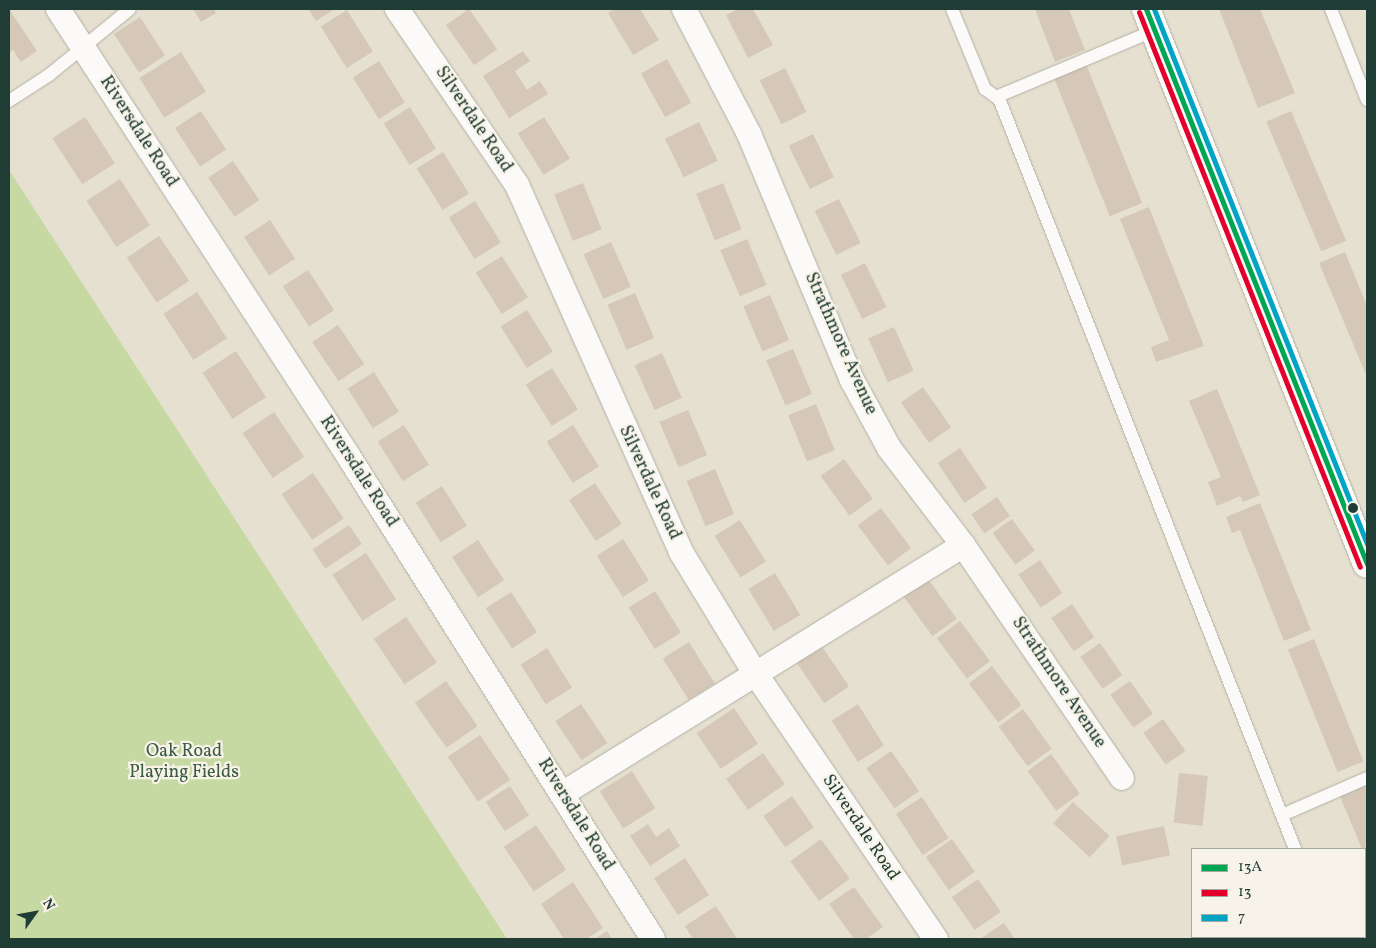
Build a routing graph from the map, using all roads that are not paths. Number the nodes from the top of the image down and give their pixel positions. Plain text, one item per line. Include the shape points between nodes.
1 (58, 9) edge
2 (130, 9) edge
3 (397, 9) edge
4 (684, 9) edge
5 (952, 9) edge
6 (1332, 9) edge
7 (1150, 20) edge
8 (82, 47) junction
9 (998, 96) junction
10 (9, 100) edge
11 (1367, 100) edge
12 (963, 545) junction
13 (1367, 564) edge
14 (755, 673) junction
15 (1122, 778) dead end
16 (1367, 778) edge
17 (562, 794) junction
18 (1282, 815) junction
19 (1295, 848) edge
20 (653, 939) edge
21 (936, 939) edge

1 - 8 street, Riversdale Road
2 - 8 lane
3 - 14 street, Silverdale Road via 517,185 681,552
4 - 12 street, Strathmore Avenue via 749,134 852,380 889,448
5 - 9 lane via 984,89 990,96
6 - 11 lane
7 - 9 lane
7 - 13 street
8 - 10 lane via 50,75
8 - 17 street, Riversdale Road via 355,466
9 - 18 lane
12 - 14 street
12 - 15 street, Strathmore Avenue
14 - 17 street
14 - 21 street, Silverdale Road
16 - 18 lane
17 - 20 street, Riversdale Road
18 - 19 lane

